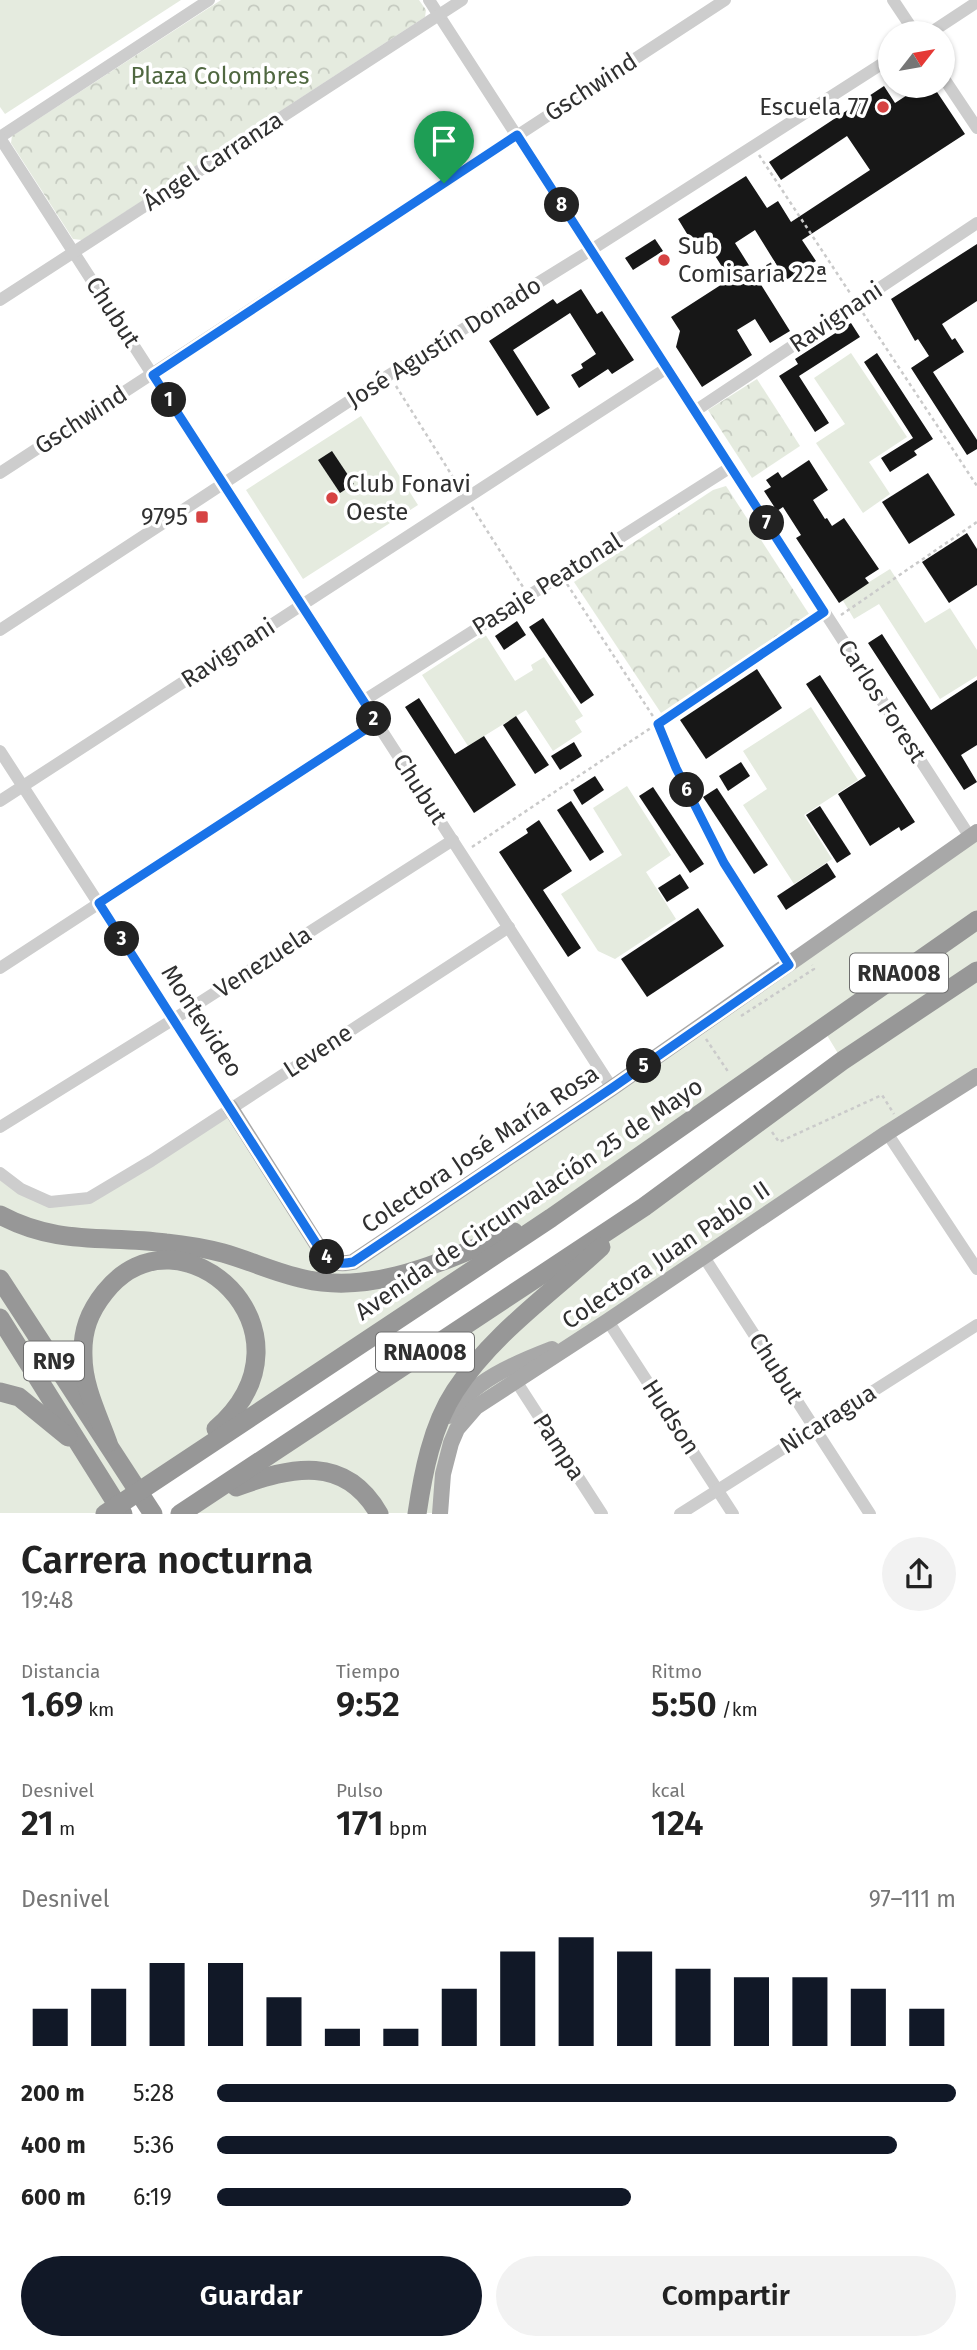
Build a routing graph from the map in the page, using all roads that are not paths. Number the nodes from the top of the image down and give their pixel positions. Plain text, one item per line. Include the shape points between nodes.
1 (209, 0) edge
2 (429, 0) edge
3 (462, 0) edge
4 (725, 0) edge
5 (893, 0) edge
6 (977, 2) edge
7 (439, 15) junction
8 (907, 21) edge
9 (948, 21) edge
10 (878, 66) edge
11 (956, 96) edge
12 (977, 128) edge
13 (517, 135) junction
14 (0, 137) edge
15 (977, 223) edge
16 (591, 250) junction
17 (74, 252) junction
18 (0, 300) edge
19 (667, 368) junction
20 (153, 375) junction
21 (695, 411) junction
22 (731, 467) junction
23 (0, 472) edge
24 (223, 484) junction
25 (302, 605) junction
26 (0, 630) edge
27 (363, 701) junction
28 (377, 722) junction
29 (0, 751) edge
30 (23, 786) junction
31 (0, 801) edge
32 (973, 835) edge
33 (453, 840) junction
34 (99, 903) junction
35 (977, 920) edge
36 (509, 927) junction
37 (0, 968) edge
38 (977, 971) edge
39 (174, 1020) junction
40 (977, 1076) edge
41 (612, 1088) junction
42 (230, 1107) junction
43 (0, 1127) edge
44 (894, 1129) junction
45 (0, 1173) edge
46 (644, 1207) junction
47 (0, 1215) edge
48 (551, 1218) junction
49 (704, 1257) junction
50 (353, 1262) joint
51 (977, 1269) edge
52 (0, 1279) edge
53 (0, 1318) edge
54 (608, 1321) junction
55 (977, 1325) edge
56 (591, 1333) junction
57 (516, 1381) junction
58 (0, 1392) edge
59 (815, 1428) junction
60 (434, 1438) junction
61 (108, 1443) junction
62 (88, 1457) junction
63 (180, 1464) junction
64 (718, 1490) junction
65 (206, 1497) junction
66 (105, 1514) edge
67 (123, 1514) edge
68 (153, 1514) edge
69 (180, 1514) edge
70 (379, 1514) edge
71 (417, 1514) edge
72 (440, 1514) edge
73 (602, 1514) edge
74 (680, 1514) edge
75 (733, 1514) edge
76 (870, 1514) edge

1 - 14 street
2 - 7 street, Carlos Forest
3 - 7 street, Ángel Carranza
4 - 13 street, Gschwind
5 - 8 street
6 - 9 street
7 - 13 street, Carlos Forest
7 - 17 street, Ángel Carranza
10 - 16 street, José Agustín Donado
11 - 12 street
13 - 16 street, Carlos Forest
13 - 20 street, Gschwind
14 - 17 street, Chubut
15 - 21 street, Ravignani
16 - 19 street, Carlos Forest
16 - 24 street, José Agustín Donado
17 - 18 street, Ángel Carranza
17 - 20 street, Chubut
19 - 21 street, Carlos Forest
19 - 25 street, Ravignani
20 - 23 street, Gschwind
20 - 24 street, Chubut
21 - 22 street, Carlos Forest
22 - 27 street, Pasaje Peatonal
22 - 32 street, Carlos Forest
24 - 25 street, Chubut
24 - 26 street, José Agustín Donado
25 - 27 street, Chubut
25 - 30 street, Ravignani
27 - 28 street, Chubut
28 - 33 street, Chubut
28 - 34 street
29 - 30 street, Montevideo
30 - 31 street, Ravignani
30 - 34 street, Montevideo
32 - 41 main road, Colectora José María Rosa
33 - 36 street, Chubut
33 - 39 street, Venezuela
34 - 37 street
34 - 39 street, Montevideo
35 - 48 highway, Avenida de Circunvalación 25 de Mayo / RNA008
36 - 41 street, Chubut
36 - 42 street, Levene
38 - 46 highway, RNA008 via 842,1061
39 - 42 street, Montevideo
39 - 43 street, Venezuela
40 - 44 main road, Colectora Juan Pablo II
41 - 50 main road, Colectora José María Rosa
42 - 45 street, Levene via 89,1198 50,1202
42 - 50 main road, Montevideo via 323,1254 341,1264
44 - 49 main road, Colectora Juan Pablo II
44 - 51 street
46 - 60 highway via 474,1365 454,1393
46 - 65 highway, RNA008
47 - 48 highway via 34,1231 63,1237 194,1246 307,1280 337,1283 400,1275
48 - 63 highway, Avenida de Circunvalación 25 de Mayo / RNA008
49 - 54 main road, Colectora Juan Pablo II
49 - 59 street, Chubut
52 - 61 highway, RN9
53 - 62 highway, RN9
54 - 56 main road, Colectora Juan Pablo II
54 - 64 street, Hudson
55 - 59 street, Nicaragua
56 - 57 main road, Colectora Juan Pablo II
56 - 60 main road via 525,1360 475,1388
57 - 72 main road, Colectora Juan Pablo II via 476,1407 457,1429 443,1474
57 - 73 street, Pampa
58 - 62 highway via 19,1396
59 - 64 street, Nicaragua
59 - 76 street, Chubut
60 - 71 highway
61 - 63 highway via 83,1358 92,1309 129,1270 162,1261 182,1262 205,1270 237,1296 254,1329 257,1353 250,1384 232,1413
61 - 68 highway, RN9
62 - 67 highway, RN9
63 - 66 highway, Avenida de Circunvalación 25 de Mayo / RNA008
64 - 74 street, Nicaragua
64 - 75 street, Hudson
65 - 69 highway, RNA008
65 - 70 highway via 264,1476 298,1469 328,1471 366,1494

